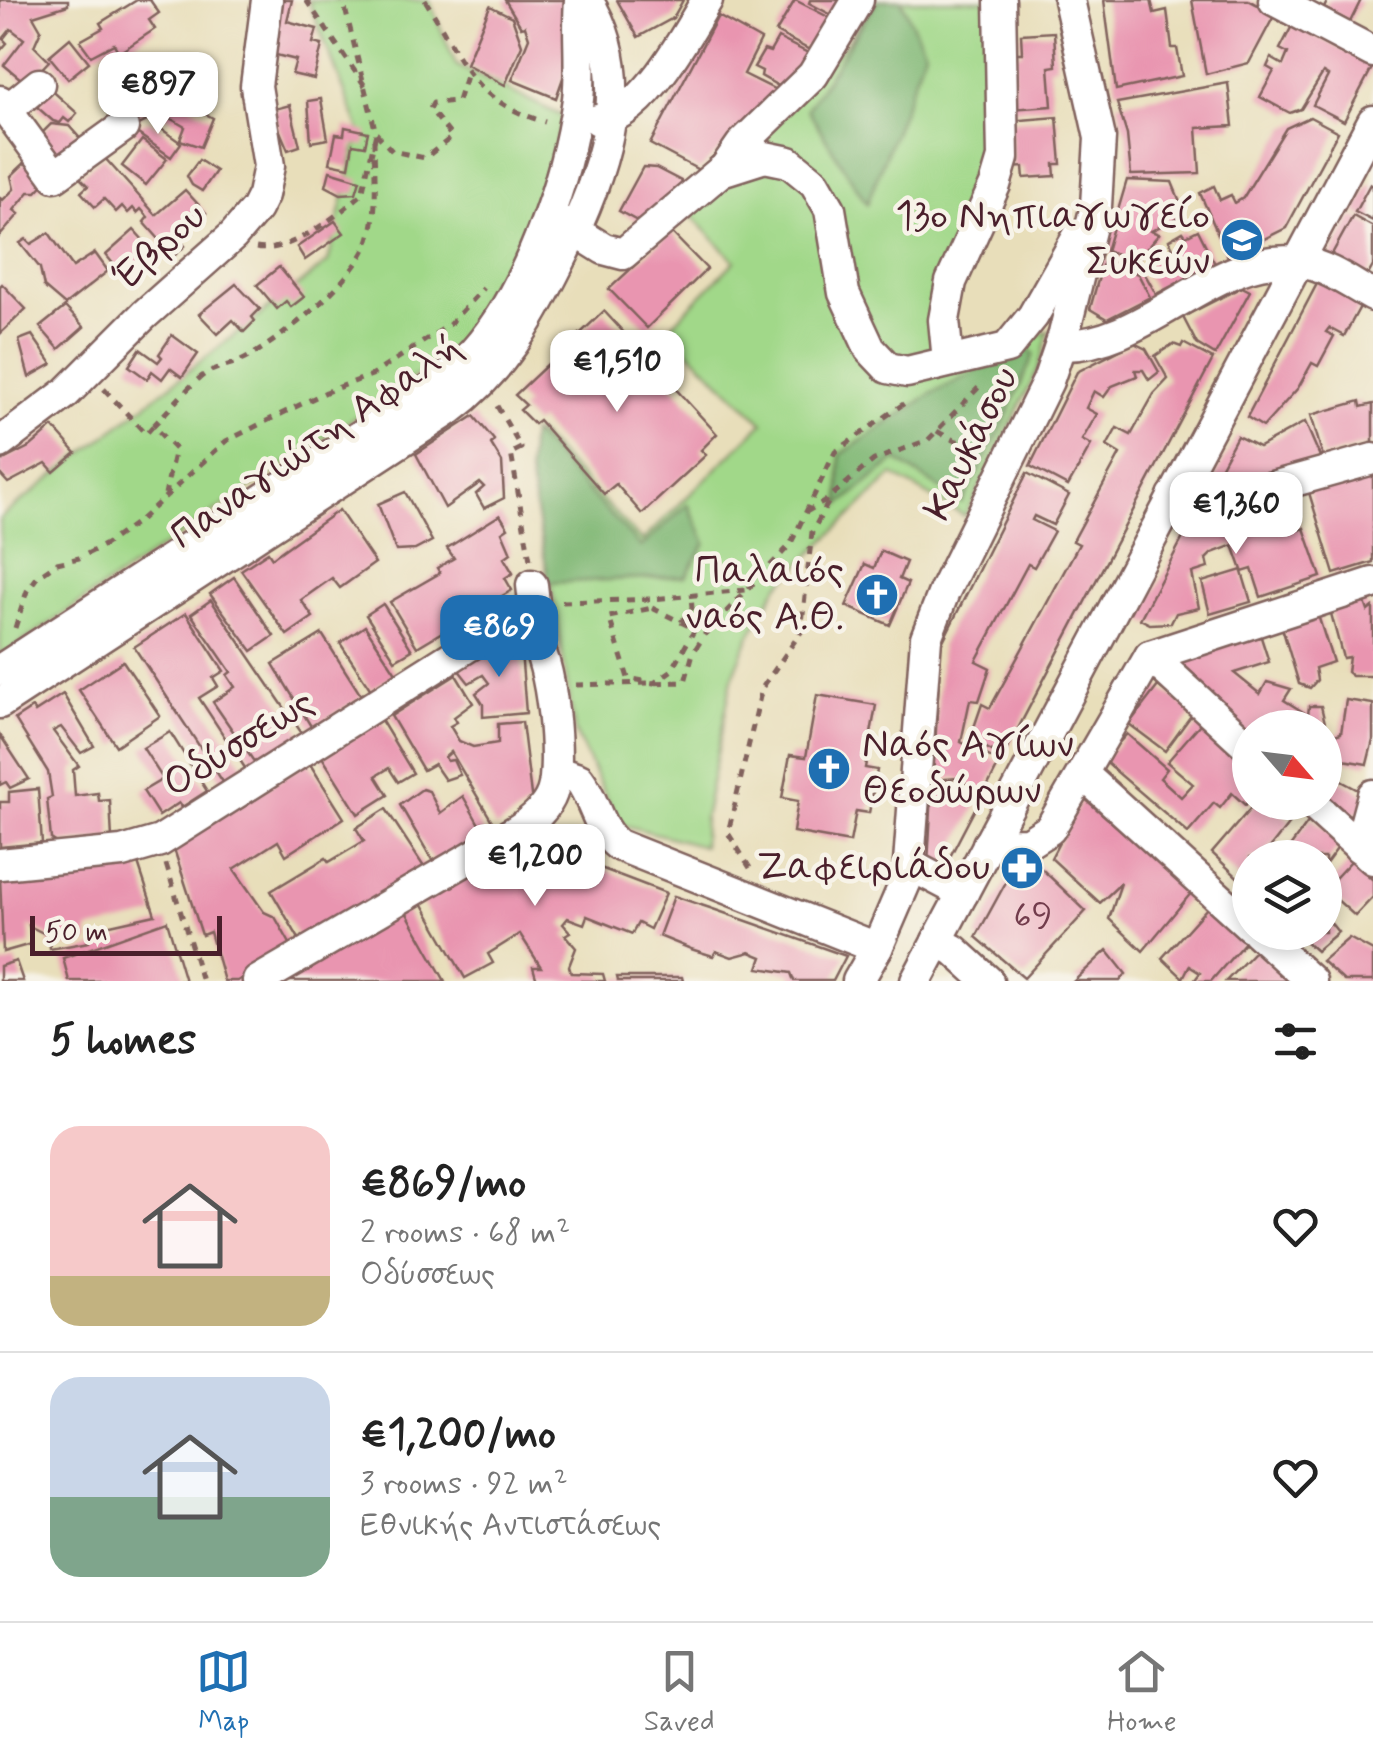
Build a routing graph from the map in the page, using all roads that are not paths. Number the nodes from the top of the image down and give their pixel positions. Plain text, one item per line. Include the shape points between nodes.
1 (267, 0) edge
2 (584, 0) edge
3 (707, 0) edge
4 (858, 0) edge
5 (1000, 0) edge
6 (1069, 0) edge
7 (1089, 0) edge
8 (1274, 0) edge
9 (1081, 50) junction
10 (1373, 52) edge
11 (39, 84) dead end
12 (4, 105) edge
13 (611, 119) junction
14 (1373, 121) edge
15 (574, 123) junction
16 (123, 127) dead end
17 (724, 170) junction
18 (1096, 206) junction
19 (547, 214) junction
20 (575, 231) junction
21 (1297, 262) junction
22 (1373, 296) edge
23 (1061, 345) junction
24 (948, 361) junction
25 (0, 443) edge
26 (1373, 459) edge
27 (1173, 496) junction
28 (1373, 583) edge
29 (533, 594) road end
30 (539, 647) junction
31 (1150, 656) junction
32 (1, 669) edge
33 (0, 703) edge
34 (1232, 731) edge
35 (557, 772) junction
36 (1084, 775) junction
37 (1373, 795) edge
38 (1333, 820) edge
39 (988, 844) junction
40 (1368, 848) edge
41 (0, 864) edge
42 (910, 865) junction
43 (962, 893) junction
44 (1232, 910) edge
45 (937, 942) junction
46 (877, 948) junction
47 (1277, 950) edge
48 (258, 981) edge
49 (858, 981) edge
50 (916, 981) edge
51 (988, 981) edge
52 (1311, 981) edge

1 - 25 street, Έβρου via 256,86 270,166 260,202 233,236 50,407
2 - 13 street, Παναγιώτη Αφαλή via 608,48
2 - 15 street, Παναγιώτη Αφαλή
3 - 13 street via 644,93
4 - 17 street via 819,68 741,144
5 - 24 street via 1002,158 951,282 944,320
6 - 9 street, Καυκάσου
7 - 9 street via 1089,40
8 - 10 street
9 - 18 street, Καυκάσου via 1100,138
11 - 12 street
12 - 16 street via 55,176
13 - 15 street
13 - 20 street, Παναγιώτη Αφαλή
14 - 21 street
15 - 19 street, Παναγιώτη Αφαλή
17 - 20 street via 627,252 604,249
17 - 24 street via 772,157 807,174 830,208 844,293 870,350 902,372
18 - 23 street, Καυκάσου
18 - 24 street via 1015,340 996,352
19 - 20 street
19 - 32 street, Παναγιώτη Αφαλή via 481,344 430,390
20 - 33 street, Παναγιώτη Αφαλή via 520,338 458,403
21 - 22 street
21 - 23 street via 1255,263 1111,337
21 - 27 street
23 - 42 street, Καυκάσου via 926,638
26 - 27 street via 1208,506
27 - 39 street
28 - 31 street
29 - 30 street
30 - 35 street
30 - 41 street, Οδύσσεως via 518,628 496,628 161,846
31 - 34 street
31 - 36 street
35 - 46 street via 578,779 618,845 805,908
35 - 48 street via 548,802 524,825
36 - 39 street via 1038,838
36 - 44 street
37 - 40 street
38 - 40 street
39 - 43 street
42 - 43 street
42 - 46 street, Καυκάσου
43 - 45 street
45 - 50 street
45 - 51 street
46 - 49 street, Καυκάσου
47 - 52 street

